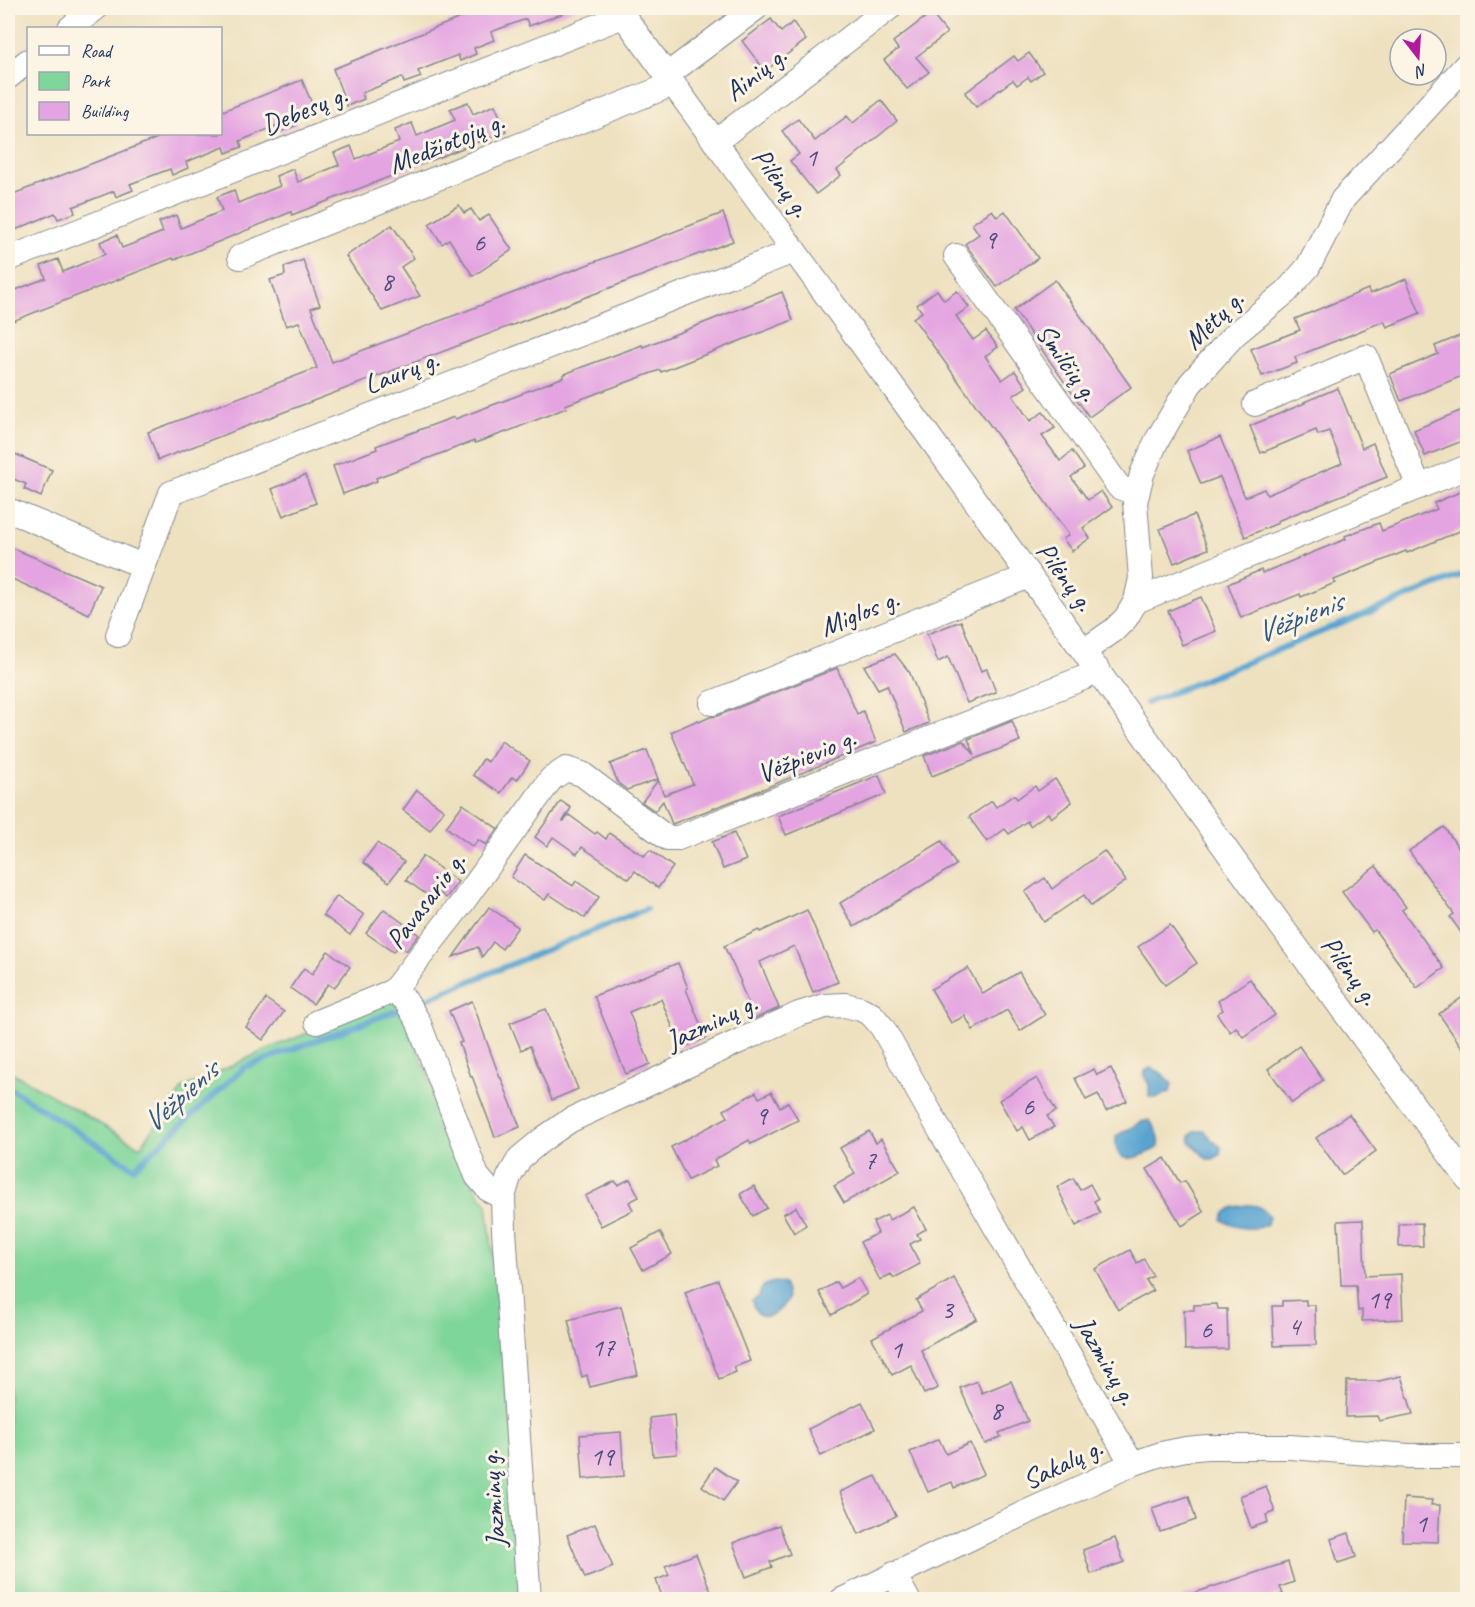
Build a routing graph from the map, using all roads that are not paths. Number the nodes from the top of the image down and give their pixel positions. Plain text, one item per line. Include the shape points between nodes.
1 (96, 8) edge
2 (756, 8) edge
3 (889, 8) edge
4 (620, 12) edge
5 (71, 27) edge
6 (27, 62) edge
7 (1467, 63) edge
8 (8, 77) edge
9 (670, 79) junction
10 (715, 141) junction
11 (794, 251) junction
12 (956, 255) dead end
13 (240, 257) dead end
14 (8, 259) edge
15 (1255, 404) dead end
16 (1467, 467) edge
17 (1419, 487) junction
18 (1137, 494) junction
19 (8, 510) edge
20 (143, 566) junction
21 (1029, 576) junction
22 (1137, 601) junction
23 (118, 635) dead end
24 (1090, 660) junction
25 (712, 702) dead end
26 (551, 779) joint
27 (393, 991) junction
28 (317, 1022) dead end
29 (1467, 1179) edge
30 (503, 1197) junction
31 (1467, 1456) edge
32 (1132, 1464) junction
33 (894, 1574) junction
34 (529, 1599) edge
35 (842, 1599) edge
36 (908, 1599) edge

1 - 5 street
2 - 9 street, Medžiotojų g.
3 - 10 street, Ainių g.
4 - 9 street, Pilėnų g.
4 - 14 street, Debesų g.
6 - 8 street
7 - 18 street, Mėtų g. via 1343,200 1308,267 1286,292 1234,335 1190,384 1156,442
9 - 10 street, Pilėnų g.
9 - 13 street, Medžiotojų g.
10 - 11 street, Pilėnų g.
11 - 20 street, Laurų g. via 171,493
11 - 21 street, Pilėnų g.
12 - 18 street, Smilčių g. via 1119,487
15 - 17 street via 1366,357
16 - 17 street
17 - 22 street
18 - 22 street, Mėtų g. via 1141,578
19 - 20 street
20 - 23 street, Laurų g.
21 - 24 street, Pilėnų g.
21 - 25 street, Miglos g.
22 - 24 street
24 - 26 street, Vėžpievio g. via 1083,678 678,838 667,838 582,774 566,769
24 - 29 street, Pilėnų g.
26 - 27 street, Pavasario g.
27 - 28 street, Pavasario g.
27 - 30 street via 405,1000 418,1021 477,1176 489,1190
30 - 32 street, Jazminų g. via 520,1158 569,1121 799,1014 825,1006 861,1009 882,1027
30 - 34 street, Jazminų g.
31 - 32 street, Sakalų g. via 1207,1446
32 - 33 street, Sakalų g.
33 - 35 street, Sakalų g.
33 - 36 street

